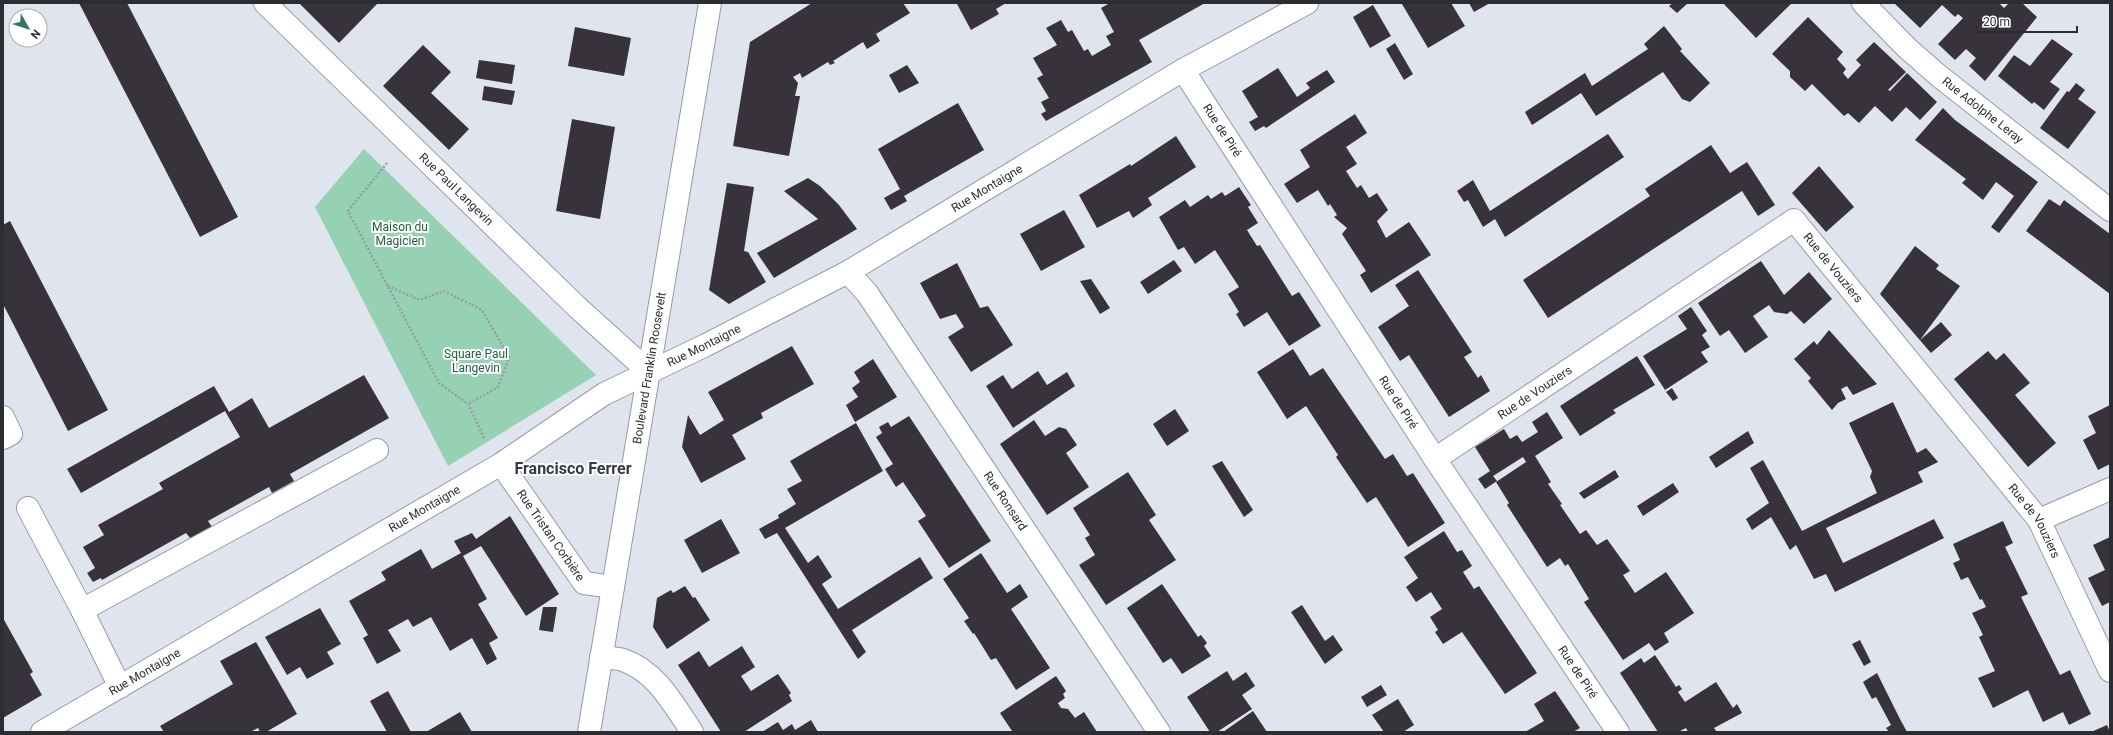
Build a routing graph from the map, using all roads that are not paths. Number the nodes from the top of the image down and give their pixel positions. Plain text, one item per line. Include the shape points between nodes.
1 (265, 3) edge
2 (710, 3) edge
3 (1307, 3) edge
4 (1863, 3) edge
5 (1183, 70) junction
6 (2110, 210) edge
7 (848, 272) junction
8 (649, 372) junction
9 (3, 418) edge
10 (3, 438) edge
11 (377, 450) dead end
12 (1435, 459) junction
13 (501, 464) junction
14 (2110, 489) edge
15 (28, 508) dead end
16 (2039, 520) junction
17 (613, 587) junction
18 (82, 610) junction
19 (601, 657) junction
20 (2110, 671) edge
21 (120, 686) junction
22 (42, 732) edge
23 (589, 732) edge
24 (692, 732) edge
25 (1159, 732) edge
26 (1618, 732) edge

1 - 8 street, Rue Paul Langevin via 587,317
2 - 8 street, Boulevard Franklin Roosevelt
3 - 5 street, Rue Montaigne
4 - 6 street, Rue Adolphe Leray via 1939,76
5 - 7 street, Rue Montaigne
5 - 12 street, Rue de Piré
7 - 8 street, Rue Montaigne via 706,346
7 - 25 street, Rue Ronsard via 872,300
8 - 13 street, Rue Montaigne via 604,394
8 - 17 street, Boulevard Franklin Roosevelt
9 - 10 street via 10,434
11 - 18 street
12 - 16 street, Rue de Vouziers via 1794,220
12 - 26 street, Rue de Piré
13 - 17 street, Rue Tristan Corbière via 584,582
13 - 21 street, Rue Montaigne
14 - 16 street
15 - 18 street
16 - 20 street, Rue de Vouziers
17 - 19 street, Boulevard Franklin Roosevelt
18 - 21 street
19 - 23 street, Boulevard Franklin Roosevelt
19 - 24 street via 622,660 635,666 663,688
21 - 22 street, Rue Montaigne

